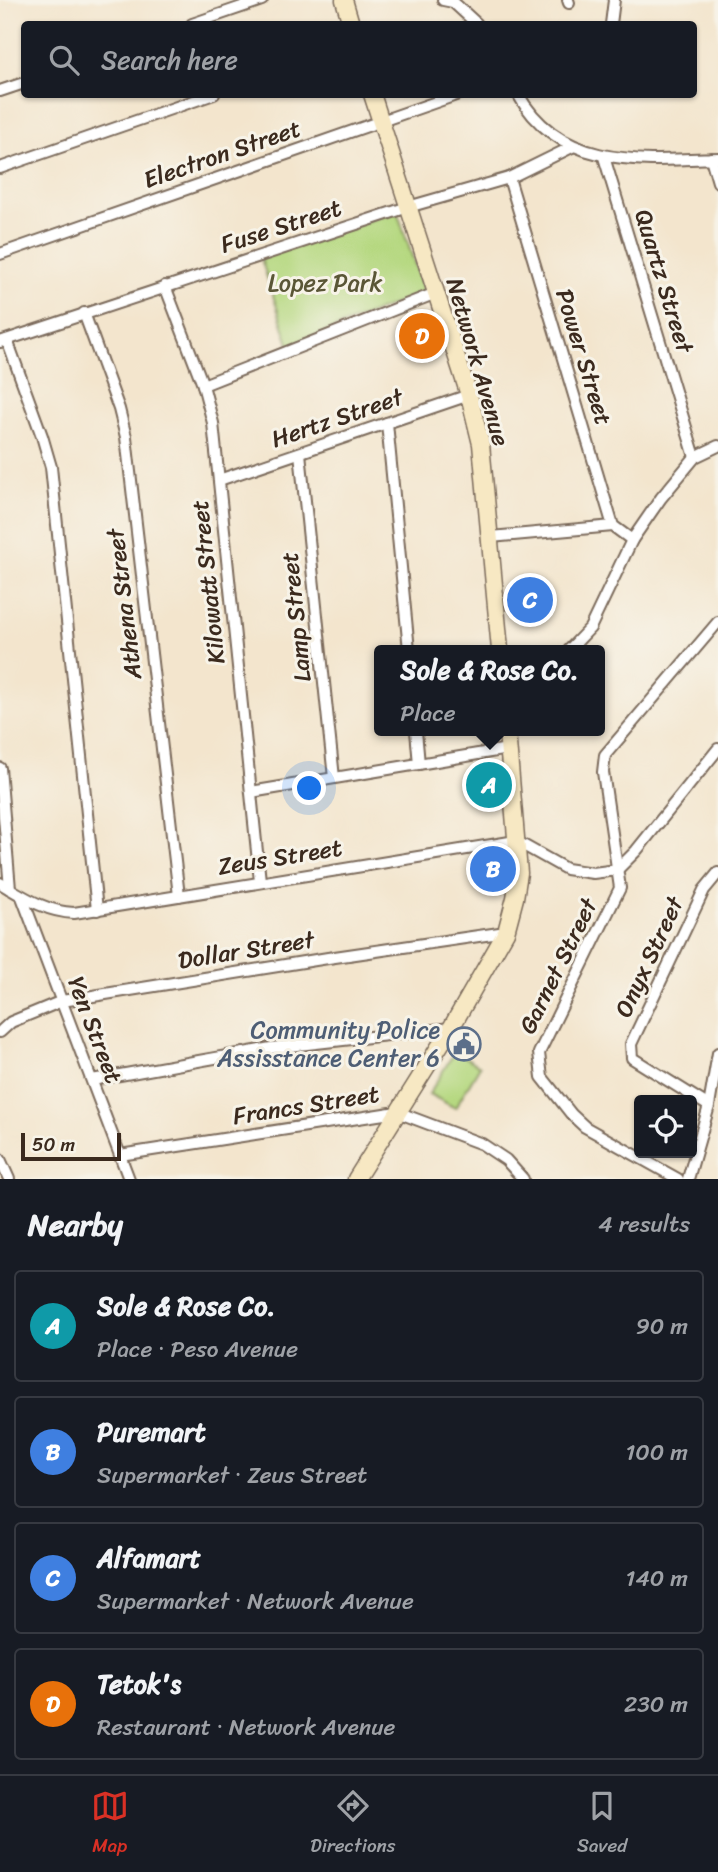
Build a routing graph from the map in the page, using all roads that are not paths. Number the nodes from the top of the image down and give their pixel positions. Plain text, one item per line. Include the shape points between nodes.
1 (262, 0) edge
2 (344, 0) edge
3 (443, 0) edge
4 (614, 0) edge
5 (201, 21) edge
6 (350, 21) edge
7 (474, 21) edge
8 (611, 21) edge
9 (21, 84) edge
10 (0, 92) edge
11 (202, 98) edge
12 (373, 98) edge
13 (447, 98) edge
14 (520, 98) edge
15 (380, 121) junction
16 (572, 146) junction
17 (604, 157) junction
18 (714, 158) edge
19 (0, 167) edge
20 (509, 178) junction
21 (718, 182) edge
22 (408, 207) junction
23 (0, 254) edge
24 (165, 286) junction
25 (436, 293) junction
26 (84, 313) junction
27 (4, 341) edge
28 (203, 385) junction
29 (469, 396) junction
30 (387, 423) junction
31 (718, 446) edge
32 (300, 453) junction
33 (695, 457) junction
34 (219, 480) junction
35 (613, 526) junction
36 (491, 537) junction
37 (632, 540) junction
38 (718, 622) edge
39 (409, 645) edge
40 (500, 645) edge
41 (574, 645) edge
42 (416, 736) edge
43 (508, 736) edge
44 (509, 749) junction
45 (718, 749) edge
46 (419, 764) junction
47 (0, 768) edge
48 (334, 778) junction
49 (251, 792) junction
50 (516, 841) junction
51 (617, 870) junction
52 (718, 873) edge
53 (260, 881) junction
54 (5, 886) edge
55 (179, 896) junction
56 (22, 897) junction
57 (97, 910) junction
58 (506, 932) junction
59 (62, 1000) junction
60 (451, 1028) junction
61 (0, 1032) edge
62 (718, 1053) edge
63 (716, 1072) edge
64 (92, 1080) junction
65 (709, 1106) junction
66 (397, 1112) junction
67 (120, 1156) junction
68 (0, 1159) edge
69 (9, 1179) edge
70 (129, 1179) edge
71 (356, 1179) edge
72 (523, 1179) edge
73 (678, 1179) edge
74 (688, 1179) edge

1 - 5 street
2 - 6 street
3 - 7 street via 453,2
4 - 8 street
9 - 10 street
11 - 19 street
12 - 15 street, Network Avenue
13 - 15 street, Electron Street
14 - 16 street via 549,130
15 - 22 street, Network Avenue
15 - 23 street, Electron Street
16 - 17 street
16 - 20 street, Fuse Street
17 - 18 street
17 - 33 street, Quartz Street
18 - 21 street
20 - 22 street, Fuse Street
20 - 35 street, Power Street
22 - 24 street, Fuse Street
22 - 25 street, Network Avenue
24 - 26 street, Fuse Street
24 - 28 street, Kilowatt Street
25 - 28 street
25 - 29 street, Network Avenue
26 - 27 street, Fuse Street
26 - 55 street, Athena Street via 126,437
27 - 57 street via 51,467
28 - 34 street, Kilowatt Street via 213,423
29 - 30 street, Hertz Street
29 - 36 street, Network Avenue via 481,444
30 - 32 street, Hertz Street
30 - 39 street
31 - 33 street
32 - 34 street, Hertz Street
32 - 48 street, Lamp Street
33 - 37 street
34 - 49 street, Kilowatt Street
35 - 36 street
35 - 37 street
36 - 40 street, Network Avenue
37 - 41 street via 590,628
38 - 51 street via 605,755 603,772
42 - 46 street
43 - 44 street
44 - 46 street
44 - 50 street
45 - 51 street
46 - 48 street
47 - 54 street
48 - 49 street
49 - 53 street, Kilowatt Street
50 - 51 street, Garnet Street via 566,869
50 - 53 street, Zeus Street
50 - 58 street via 519,873
51 - 73 street, Garnet Street via 620,888 539,1053 542,1077 586,1127
52 - 65 street, Onyx Street via 704,890 631,1044 632,1058
53 - 55 street, Zeus Street
54 - 56 street, Zeus Street
55 - 57 street, Zeus Street
56 - 57 street, Zeus Street via 57,912
56 - 59 street, Yen Street
58 - 59 street, Dollar Street
58 - 60 street
59 - 61 street, Dollar Street via 11,1022
59 - 64 street, Yen Street
60 - 64 street via 271,1048
60 - 66 street
62 - 63 street
63 - 65 street
64 - 67 street, Yen Street
65 - 74 street
66 - 67 street, Francs Street
66 - 71 street
66 - 72 street, Francs Street via 482,1144
67 - 70 street, Yen Street
68 - 69 street

